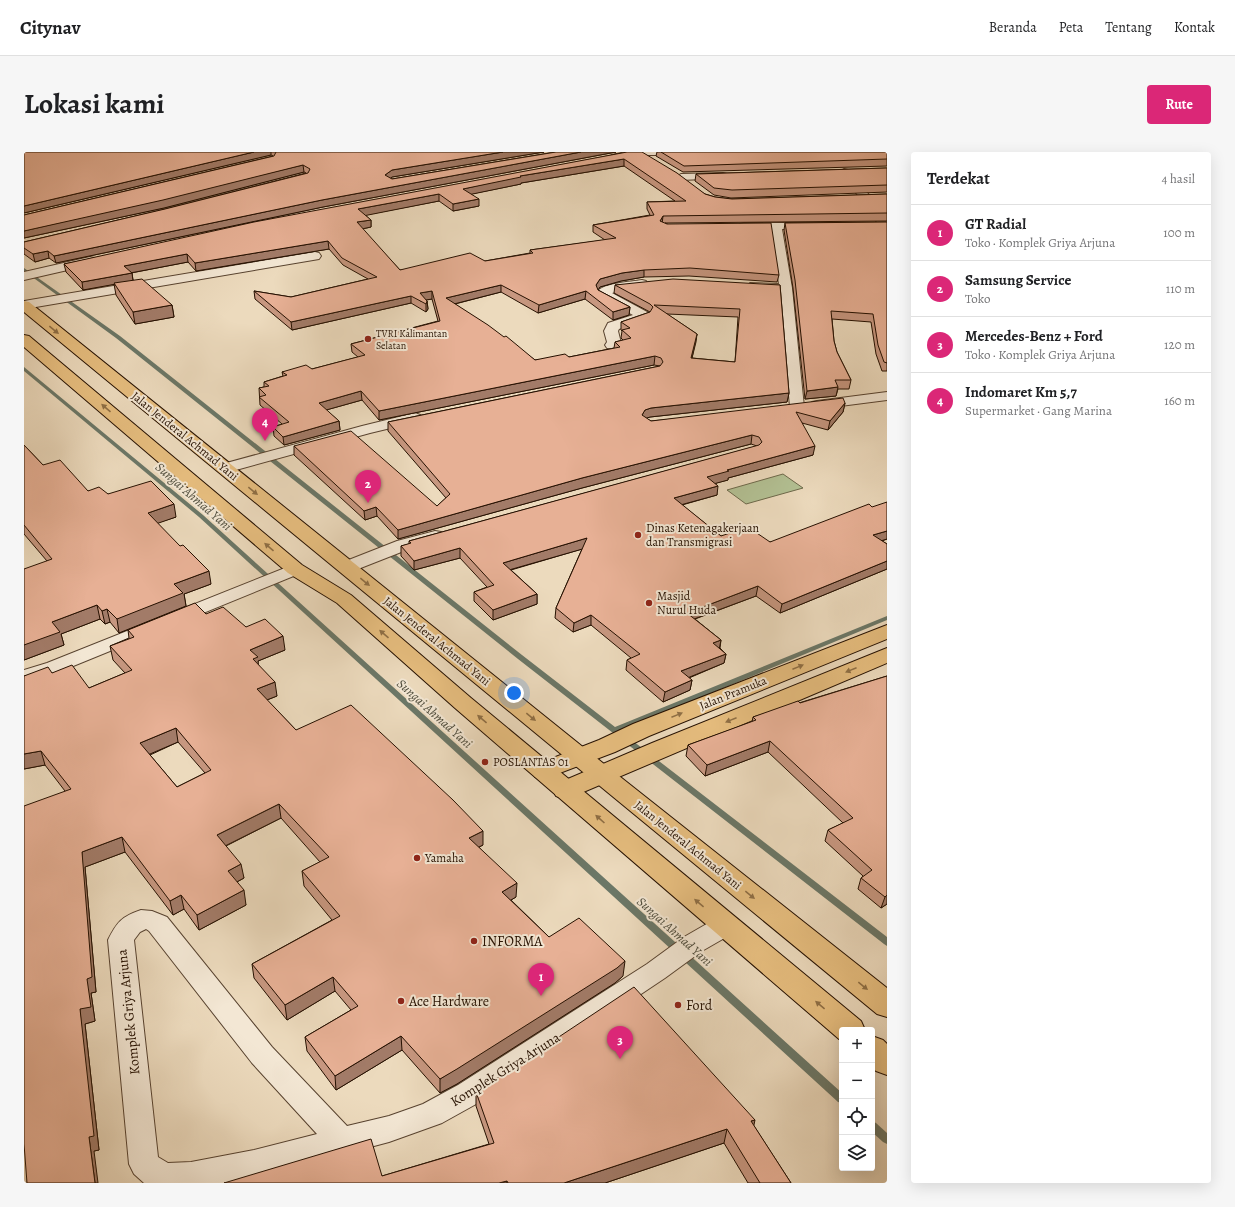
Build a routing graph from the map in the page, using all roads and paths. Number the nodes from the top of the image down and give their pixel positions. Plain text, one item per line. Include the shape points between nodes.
1 (640, 152) edge
2 (656, 152) edge
3 (602, 160) edge
4 (660, 164) edge
5 (858, 171) edge
6 (735, 175) edge
7 (698, 190) edge
8 (880, 196) edge
9 (865, 197) junction
10 (850, 198) edge
11 (736, 226) edge
12 (776, 226) junction
13 (823, 226) edge
14 (870, 226) edge
15 (886, 227) edge
16 (315, 256) edge
17 (98, 259) edge
18 (24, 276) edge
19 (653, 282) edge
20 (740, 285) edge
21 (786, 288) junction
22 (24, 305) edge
23 (24, 339) edge
24 (612, 345) dead end
25 (887, 396) edge
26 (797, 407) junction
27 (782, 409) edge
28 (157, 413) junction
29 (432, 414) edge
30 (124, 424) junction
31 (172, 426) junction
32 (141, 438) junction
33 (225, 468) junction
34 (449, 532) edge
35 (347, 567) junction
36 (287, 572) junction
37 (887, 631) edge
38 (887, 655) edge
39 (24, 677) edge
40 (580, 758) junction
41 (544, 771) junction
42 (600, 774) junction
43 (565, 790) junction
44 (726, 925) junction
45 (887, 1005) edge
46 (846, 1027) edge
47 (875, 1052) edge
48 (887, 1062) edge
49 (342, 1142) junction

1 - 2 street
1 - 3 street
1 - 4 street
5 - 9 street via 840,172
6 - 7 street via 677,174
8 - 9 street
9 - 10 street
9 - 15 street
11 - 12 street
12 - 13 street
12 - 21 street
14 - 15 street
16 - 22 street
17 - 18 street
19 - 24 street via 603,292 644,316 613,326
20 - 21 street
21 - 26 street
22 -> 28 main road, Jalan Jenderal Achmad Yani
30 -> 23 main road
25 - 26 street
26 - 27 street
28 - 30 main road
28 - 31 main road, Jalan Jenderal Achmad Yani
29 - 33 street
30 - 32 main road
31 - 32 main road
31 - 33 main road, Jalan Jenderal Achmad Yani
36 -> 32 main road
33 -> 35 main road, Jalan Jenderal Achmad Yani
34 - 35 street via 403,545
35 -> 40 main road, Jalan Jenderal Achmad Yani
36 - 39 street
41 -> 36 main road via 344,600
40 -> 37 main road, Jalan Pramuka via 641,730
38 -> 42 main road, Jalan Pramuka
40 - 41 main road, Jalan Pramuka
40 - 42 main road, Jalan Jenderal Achmad Yani
41 - 43 main road
42 - 43 main road, Jalan Pramuka
42 -> 45 main road, Jalan Jenderal Achmad Yani
44 -> 43 main road
46 -> 44 main road
44 - 49 street, Komplek Griya Arjuna via 693,944 474,1090 432,1114
47 - 48 main road
49 - 49 street, Komplek Griya Arjuna via 254,1164 191,1176 168,1177 156,1174 144,1164 121,940 125,931 140,920 151,919 158,924 262,1055

